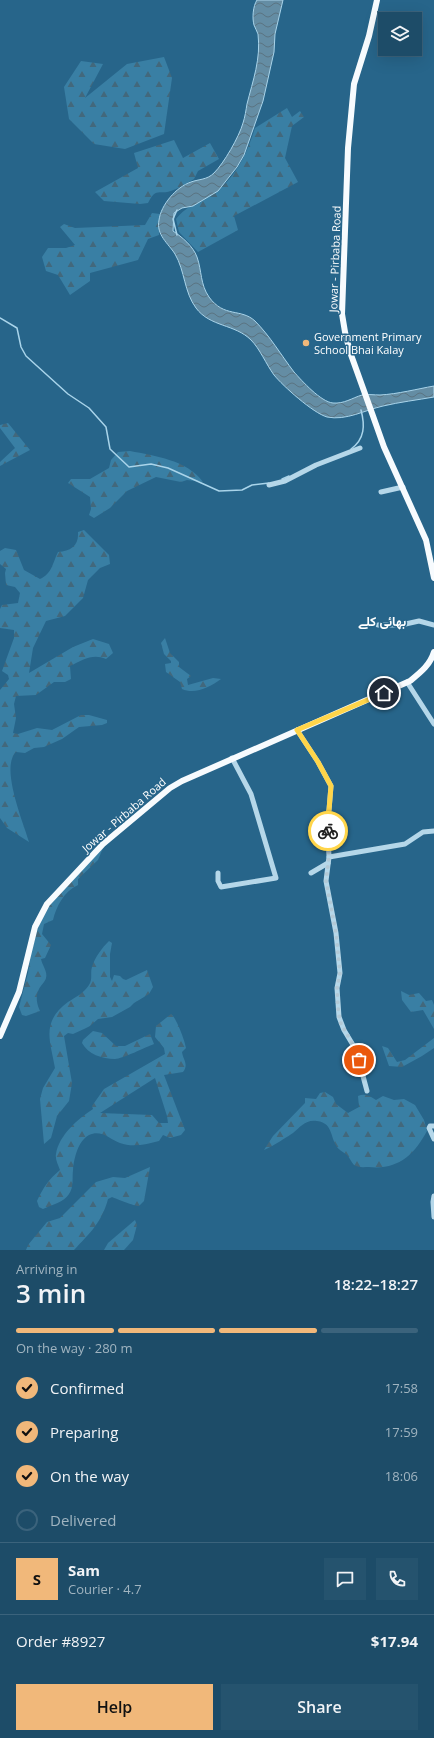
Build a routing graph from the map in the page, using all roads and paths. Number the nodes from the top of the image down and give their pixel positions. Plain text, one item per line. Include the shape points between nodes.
1 (377, 0) edge
2 (360, 448) dead end
3 (269, 485) dead end
4 (403, 487) junction
5 (381, 492) dead end
6 (434, 578) edge
7 (378, 625) dead end
8 (434, 625) edge
9 (434, 652) edge
10 (407, 682) junction
11 (434, 724) edge
12 (297, 730) junction
13 (232, 758) junction
14 (434, 831) edge
15 (329, 857) junction
16 (328, 863) junction
17 (218, 873) dead end
18 (311, 873) dead end
19 (0, 1036) edge
20 (367, 1091) dead end
21 (434, 1126) edge
22 (434, 1139) edge
23 (434, 1196) edge
24 (434, 1217) edge

1 - 4 main road, Jowar - Pirbaba Road via 354,84 348,148 342,314 350,352 384,447
2 - 3 street via 316,465 285,481
4 - 5 street
4 - 6 main road, Jowar - Pirbaba Road via 426,540
7 - 8 street via 401,625 419,621
9 - 10 main road, Jowar - Pirbaba Road via 423,670
10 - 11 street
10 - 12 main road, Jowar - Pirbaba Road
12 - 13 main road, Jowar - Pirbaba Road
12 - 15 street via 331,786 329,810 325,820
13 - 17 street via 251,794 276,878 220,887
13 - 19 main road, Jowar - Pirbaba Road via 170,788 103,844 47,904 35,927 19,992
14 - 15 street via 423,832 406,844
15 - 16 street
16 - 18 street
16 - 20 street via 326,881 336,933 340,973 337,988 339,1016 356,1050
21 - 22 street via 429,1128
23 - 24 street

